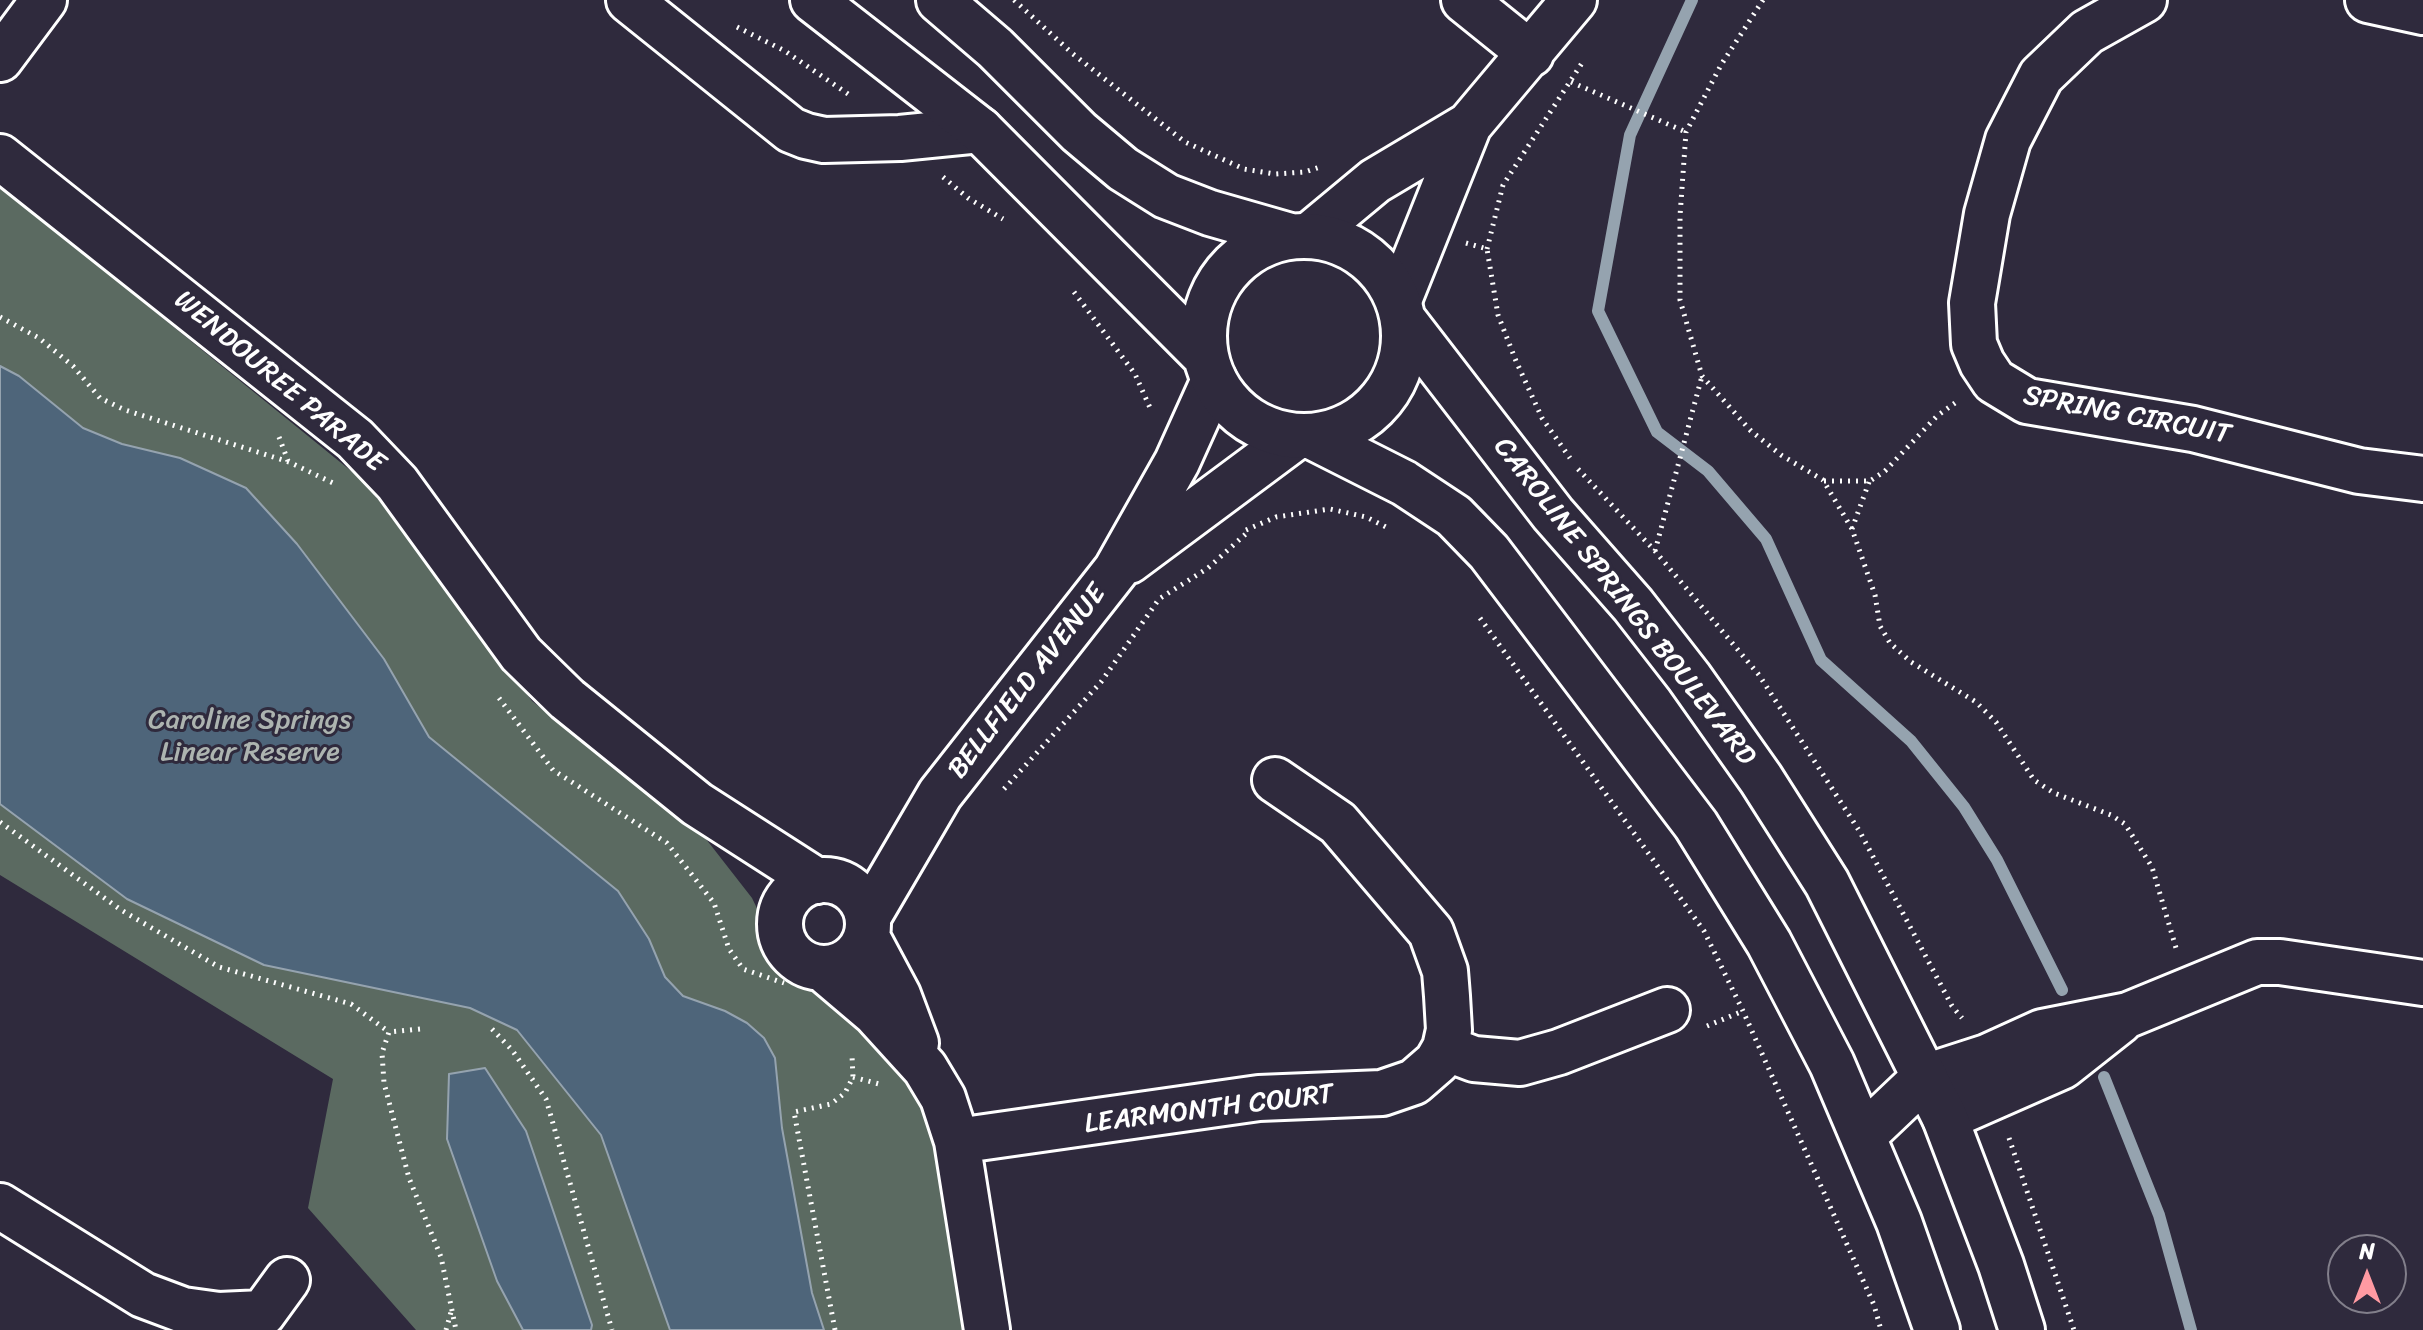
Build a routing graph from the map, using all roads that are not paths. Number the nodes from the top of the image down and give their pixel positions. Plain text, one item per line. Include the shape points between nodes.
1 (44, 0) edge
2 (629, 0) edge
3 (813, 0) edge
4 (939, 0) edge
5 (1464, 0) edge
6 (1574, 0) edge
7 (2144, 0) edge
8 (2368, 0) edge
9 (2423, 12) edge
10 (1531, 54) junction
11 (0, 59) edge
12 (1469, 125) junction
13 (980, 130) junction
14 (0, 157) edge
15 (1300, 236) junction
16 (1402, 311) junction
17 (1210, 368) junction
18 (1304, 436) junction
19 (2423, 479) edge
20 (1116, 570) junction
21 (1275, 780) dead end
22 (940, 794) junction
23 (697, 804) junction
24 (827, 882) junction
25 (782, 912) junction
26 (867, 927) junction
27 (809, 978) junction
28 (2423, 983) edge
29 (1667, 1010) dead end
30 (2128, 1015) junction
31 (1445, 1048) junction
32 (925, 1068) junction
33 (1925, 1077) junction
34 (1945, 1118) junction
35 (1864, 1135) junction
36 (957, 1141) junction
37 (0, 1206) edge
38 (287, 1280) dead end
39 (987, 1330) edge
40 (1937, 1330) edge
41 (2022, 1330) edge

1 - 11 street
2 - 13 street via 791,130 824,140
3 - 13 street
4 - 15 street via 1123,169 1166,196 1210,213
5 - 10 street
6 - 10 street
7 - 19 street, SPRING CIRCUIT via 2087,32 2041,76 2008,140 1987,214 1971,314 1974,344 1994,381 2027,401 2193,429 2359,471
8 - 9 street
10 - 12 street
12 - 15 street via 1375,181
12 - 16 street
13 - 17 street
14 - 23 street, WENDOUREE PARADE via 355,439 397,483 521,654 595,724
15 - 16 street via 1338,241 1364,254 1384,274
15 - 17 street via 1263,244 1222,278 1203,329
16 - 18 street via 1405,349 1383,399 1338,431
16 - 33 street, CAROLINE SPRINGS BOULEVARD via 1553,514 1652,629 1761,779 1827,883
17 - 18 street via 1229,402 1248,419 1272,431
17 - 20 street, BELLFIELD AVENUE via 1177,462
18 - 20 street, BELLFIELD AVENUE
18 - 35 street via 1414,489 1454,516 1489,552 1696,825 1769,943
20 - 22 street, BELLFIELD AVENUE
21 - 31 street via 1338,823 1431,932 1445,971
22 - 24 street, BELLFIELD AVENUE
22 - 26 street, BELLFIELD AVENUE
23 - 24 street, WENDOUREE PARADE
23 - 25 street, WENDOUREE PARADE
24 - 25 street via 791,895
24 - 26 street via 860,899
25 - 27 street via 781,932 788,950 803,963
26 - 27 street via 850,960
26 - 32 street
27 - 32 street via 875,1013
28 - 30 street via 2257,962
29 - 31 street via 1520,1063 1474,1059
30 - 33 street via 2042,1032
30 - 34 street via 2063,1066
31 - 36 street, LEARMONTH COURT via 1414,1082 1382,1093 1259,1098
32 - 36 street via 943,1098
33 - 34 street, CAROLINE SPRINGS BOULEVARD
33 - 35 street
34 - 35 street
34 - 41 street, CAROLINE SPRINGS BOULEVARD
35 - 40 street
36 - 39 street
37 - 38 street via 143,1295 183,1310 263,1313

